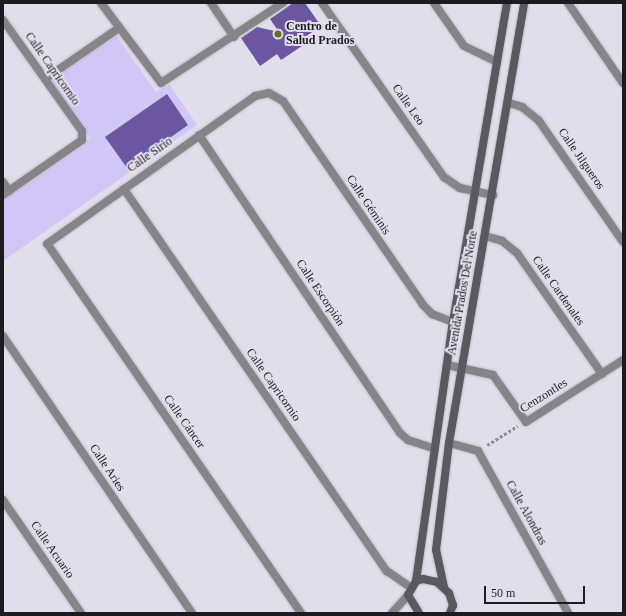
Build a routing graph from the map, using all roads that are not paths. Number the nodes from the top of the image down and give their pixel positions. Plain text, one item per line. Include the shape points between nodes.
1 (101, 3) edge
2 (211, 3) edge
3 (283, 3) edge
4 (322, 3) edge
5 (434, 3) edge
6 (507, 3) edge
7 (524, 3) edge
8 (568, 3) edge
9 (3, 20) edge
10 (119, 28) junction
11 (234, 36) junction
12 (496, 62) junction
13 (45, 79) junction
14 (623, 82) edge
15 (269, 93) joint
16 (509, 103) junction
17 (199, 135) junction
18 (3, 182) edge
19 (124, 189) junction
20 (476, 192) junction
21 (6, 193) edge
22 (493, 195) junction
23 (485, 236) junction
24 (623, 242) edge
25 (47, 244) joint
26 (453, 322) junction
27 (3, 336) edge
28 (623, 360) edge
29 (447, 365) junction
30 (462, 367) junction
31 (602, 374) junction
32 (449, 443) junction
33 (433, 448) junction
34 (3, 500) edge
35 (444, 587) junction
36 (411, 588) junction
37 (451, 609) edge
38 (81, 613) edge
39 (192, 613) edge
40 (301, 613) edge
41 (392, 613) edge
42 (419, 613) edge
43 (457, 613) edge
44 (568, 613) edge

1 - 10 street
2 - 11 street
3 - 11 street
4 - 20 street, Calle Leo via 444,177 460,188
5 - 12 street via 464,46
6 - 12 main road, Avenida Prados Del Norte
7 - 16 main road, Avenida Prados Del Norte
8 - 14 street
9 - 13 street, Calle Capricornio
10 - 11 street via 155,79 161,83 169,81
10 - 13 street
12 - 20 main road, Avenida Prados Del Norte
13 - 21 street, Calle Capricornio via 82,131 82,140 76,147
15 - 17 street, Calle Sirio via 255,96
15 - 26 street, Calle Géminis via 283,101 423,306 432,314
16 - 22 main road, Avenida Prados Del Norte
16 - 24 street, Calle Jilgueros via 522,107 539,121
17 - 19 street, Calle Sirio
17 - 33 street, Calle Escorpión via 400,433 408,440
18 - 21 street
19 - 25 street, Calle Sirio
19 - 36 street, Calle Capricornio via 388,571
20 - 22 street, Calle Leo
20 - 26 main road, Avenida Prados Del Norte
22 - 23 main road, Avenida Prados Del Norte
23 - 30 main road, Avenida Prados Del Norte
23 - 31 street, Calle Cardenales via 502,241 516,253
25 - 40 street, Calle Cáncer
26 - 29 main road, Avenida Prados Del Norte
27 - 39 street, Calle Aries
28 - 31 street, Cenzontles
29 - 30 street
29 - 33 main road, Avenida Prados Del Norte
30 - 31 street, Cenzontles via 493,375 526,422
30 - 32 main road, Avenida Prados Del Norte
32 - 35 main road, Avenida Prados Del Norte via 436,550
32 - 44 street, Calle Alondras via 478,451
33 - 36 main road, Avenida Prados Del Norte
34 - 38 street, Calle Acuario
35 - 36 main road via 430,580
35 - 37 main road, Avenida Prados Del Norte
36 - 41 street
36 - 42 main road
37 - 43 main road

